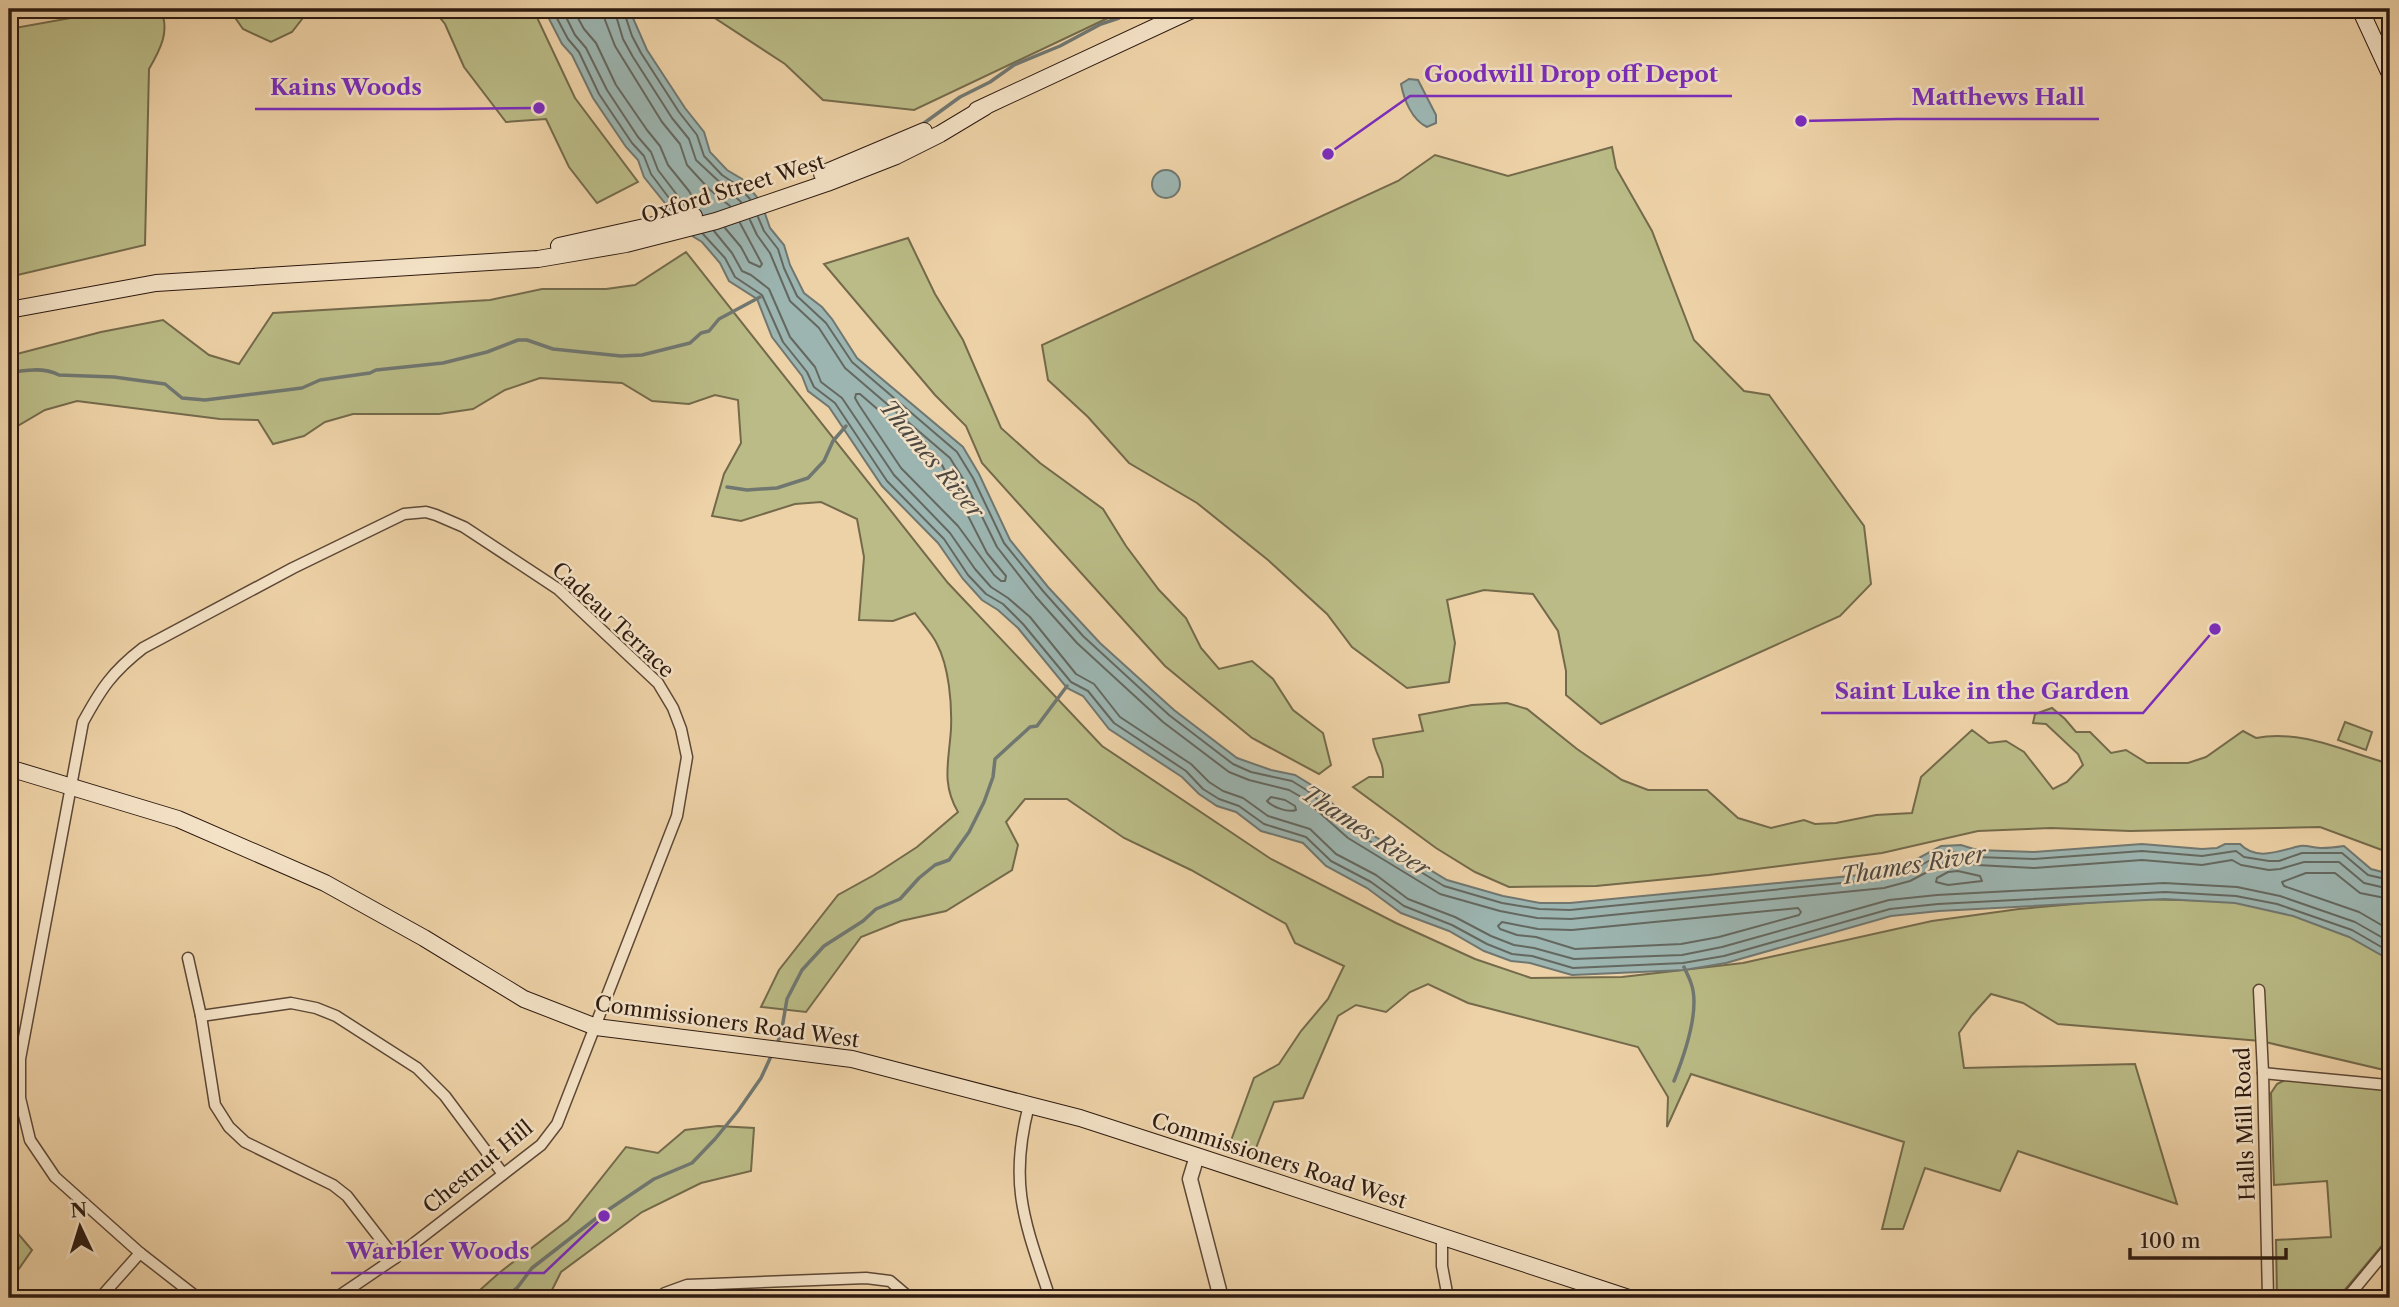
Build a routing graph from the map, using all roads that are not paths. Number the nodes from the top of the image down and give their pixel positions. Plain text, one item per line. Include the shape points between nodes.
1 (1194, 9) edge
2 (2360, 9) edge
3 (2390, 74) edge
4 (9, 310) edge
5 (9, 768) edge
6 (72, 788) junction
7 (188, 958) dead end
8 (2259, 990) dead end
9 (201, 1016) junction
10 (596, 1027) junction
11 (2263, 1073) junction
12 (2387, 1085) dead end
13 (1029, 1105) junction
14 (1197, 1156) junction
15 (503, 1174) junction
16 (1442, 1237) junction
17 (2390, 1246) edge
18 (139, 1254) junction
19 (395, 1258) junction
20 (100, 1298) edge
21 (201, 1298) edge
22 (336, 1298) edge
23 (659, 1298) edge
24 (910, 1298) edge
25 (1050, 1298) edge
26 (1220, 1298) edge
27 (1448, 1298) edge
28 (1629, 1298) edge
29 (2269, 1298) edge
30 (2347, 1298) edge

1 - 4 main road, Oxford Street West via 938,130 737,204 587,246 478,263 156,283
2 - 3 main road
5 - 6 main road, Commissioners Road West
6 - 10 main road, Commissioners Road West via 178,819 325,883 524,999
6 - 10 street, Cadeau Terrace via 83,722 103,685 142,648 404,514 426,512 445,517 558,589 657,683 681,729 687,757 677,816
6 - 18 street via 20,1059 20,1098 30,1140 55,1177
7 - 9 street
8 - 11 street, Halls Mill Road
9 - 15 street via 290,1003 335,1016 417,1068 445,1096
9 - 19 street via 215,1105 229,1126 245,1142 334,1185
10 - 13 main road, Commissioners Road West via 852,1059
10 - 15 street, Chestnut Hill via 557,1124 541,1145
11 - 12 street
11 - 29 street, Halls Mill Road
13 - 14 main road, Commissioners Road West
13 - 25 street via 1020,1144 1020,1193 1025,1224
14 - 16 main road, Commissioners Road West
14 - 26 street via 1190,1179
15 - 19 street, Chestnut Hill
16 - 27 street
16 - 28 main road, Commissioners Road West
17 - 30 street
18 - 20 street
18 - 21 street
19 - 22 street, Chestnut Hill
23 - 24 street via 687,1285 866,1278 890,1281

